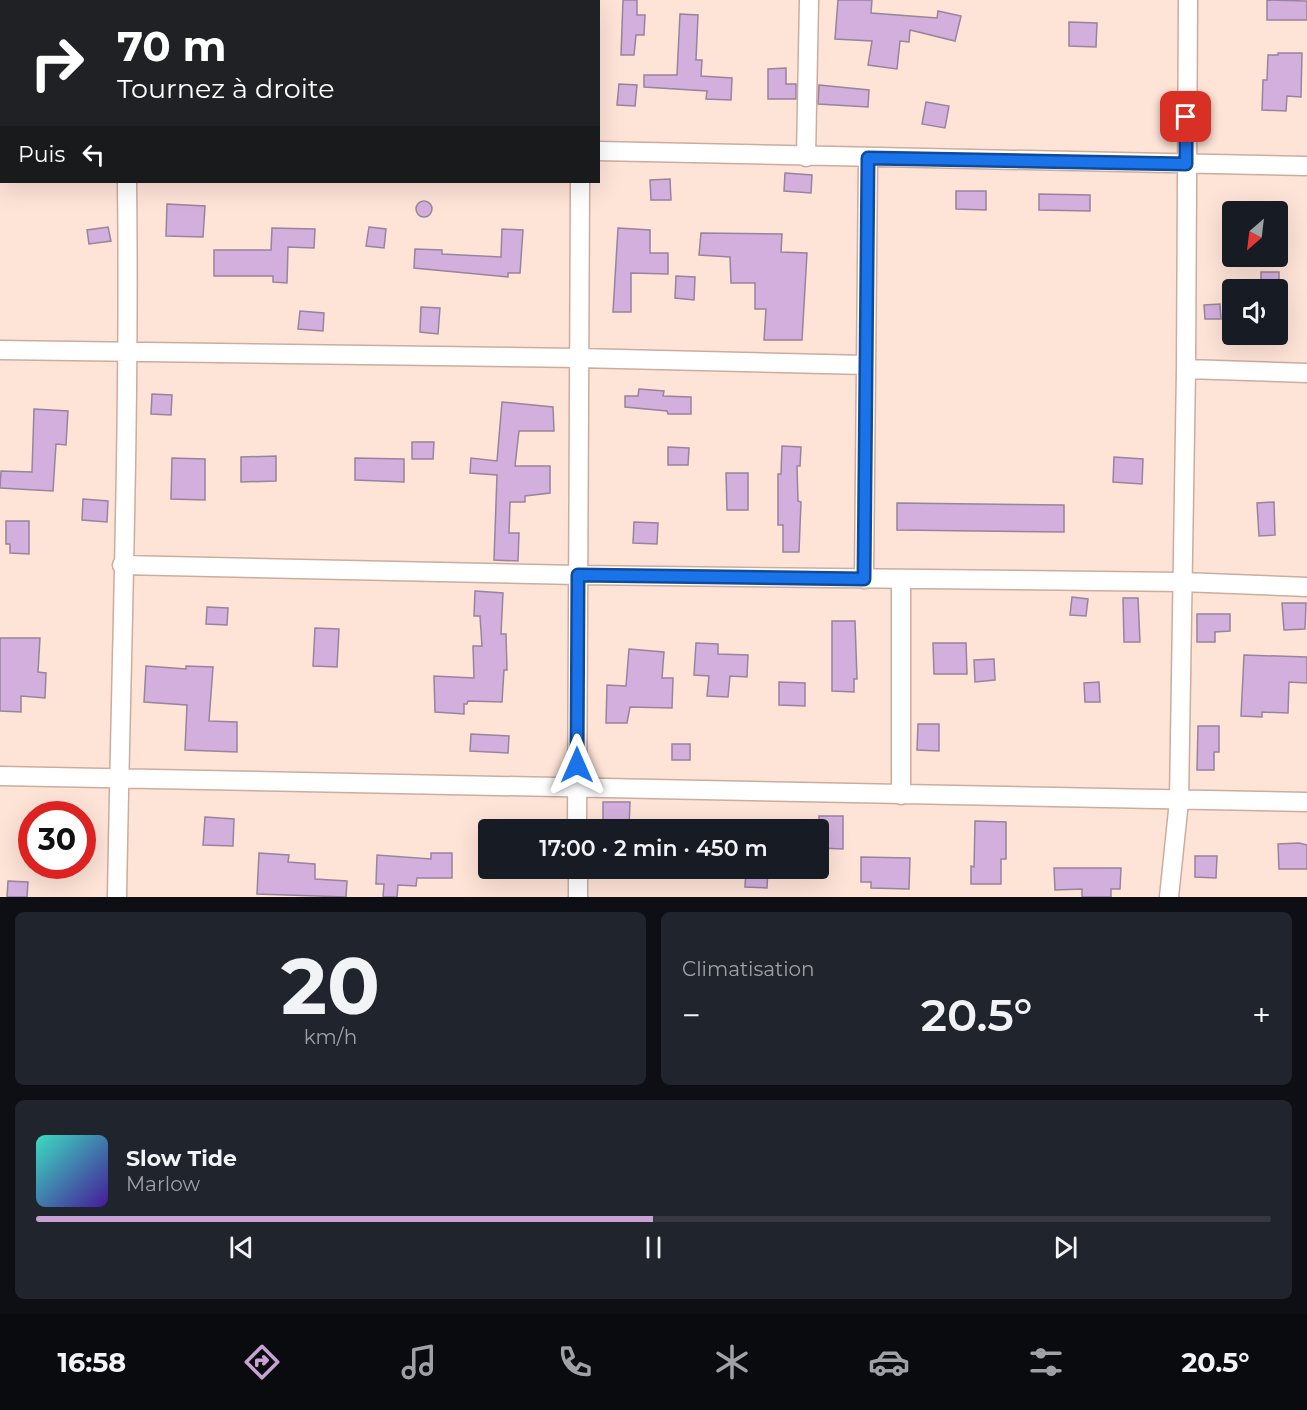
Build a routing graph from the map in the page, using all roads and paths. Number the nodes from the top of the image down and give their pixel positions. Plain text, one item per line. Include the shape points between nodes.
1 (809, 0) edge
2 (1188, 0) edge
3 (600, 151) edge
4 (806, 157) junction
5 (868, 158) junction
6 (1186, 164) junction
7 (1307, 166) edge
8 (127, 183) edge
9 (580, 183) edge
10 (0, 350) edge
11 (129, 352) junction
12 (579, 358) junction
13 (866, 365) junction
14 (1186, 369) junction
15 (1307, 373) edge
16 (122, 565) junction
17 (578, 575) junction
18 (864, 579) junction
19 (901, 579) junction
20 (1182, 582) junction
21 (1307, 587) edge
22 (0, 776) edge
23 (119, 779) junction
24 (577, 789) junction
25 (901, 795) junction
26 (1179, 801) junction
27 (1307, 802) edge
28 (577, 819) edge
29 (578, 879) edge
30 (117, 897) edge
31 (578, 897) edge
32 (1169, 897) edge

1 - 4 street
2 - 6 street
3 - 4 street
4 - 5 street
5 - 6 street
5 - 13 street
6 - 7 street
6 - 14 street
8 - 11 street
9 - 12 street
10 - 11 street
11 - 12 street
11 - 16 street
12 - 13 street
12 - 17 street
13 - 18 street
14 - 15 street
14 - 20 street
16 - 17 street
16 - 23 street
17 - 18 street
17 - 24 street
18 - 19 street
19 - 20 street
19 - 25 street
20 - 21 street
20 - 26 street
22 - 23 street
23 - 24 street
23 - 30 street
24 - 25 street
24 - 28 street
25 - 26 street
26 - 27 street
26 - 32 street
29 - 31 street

